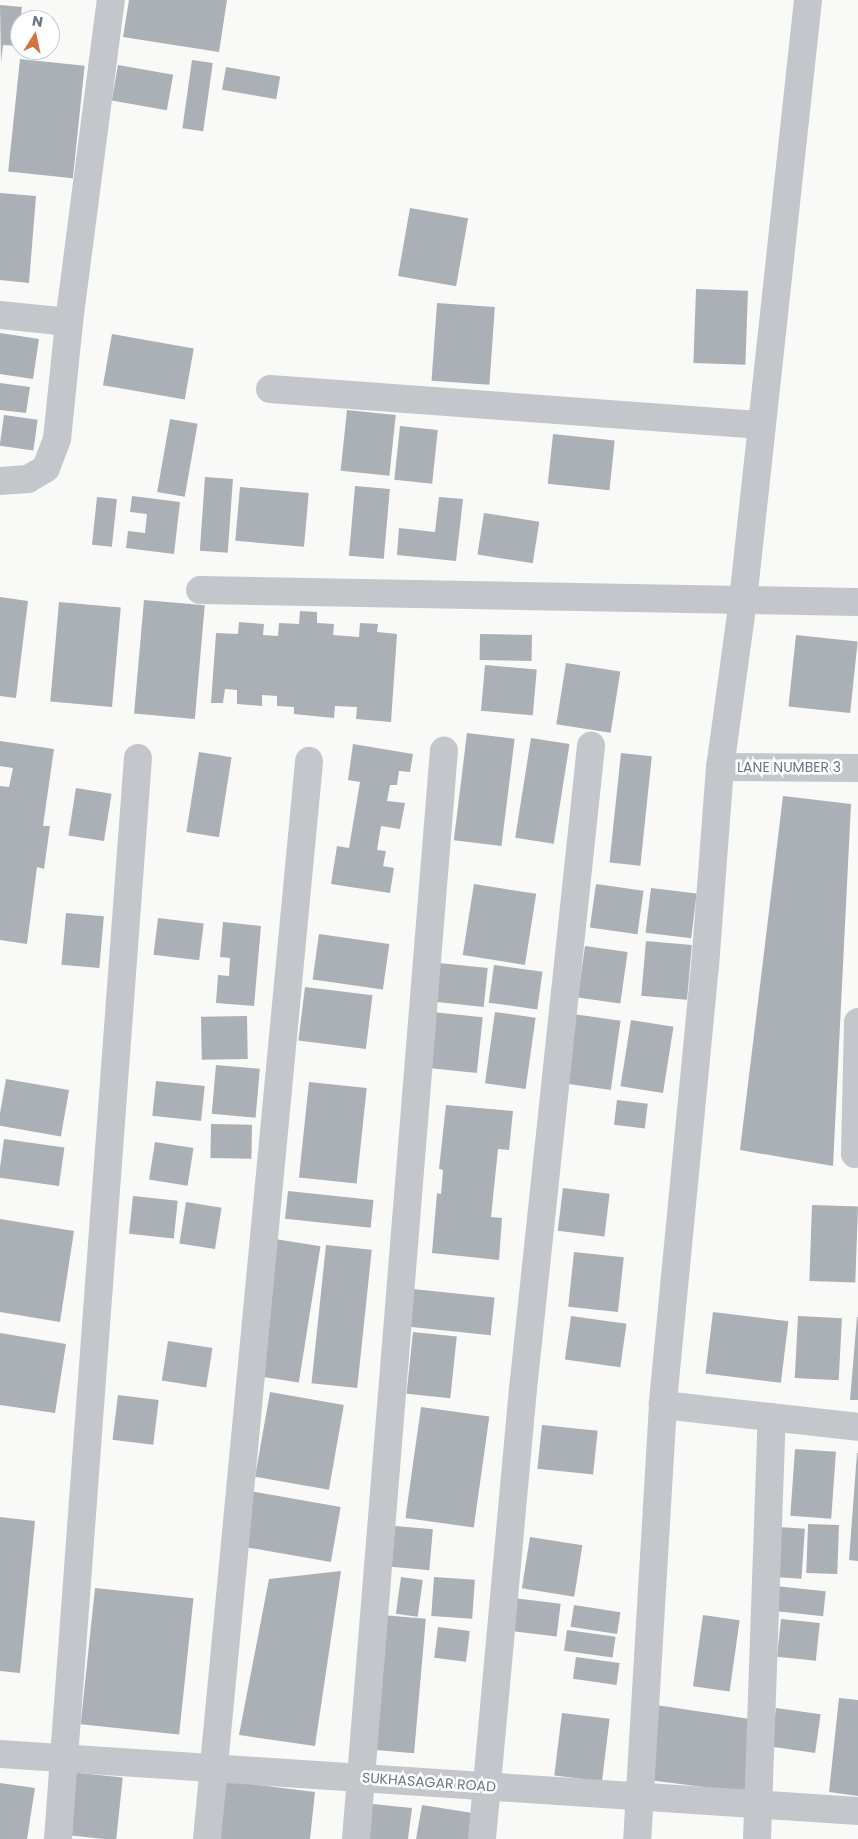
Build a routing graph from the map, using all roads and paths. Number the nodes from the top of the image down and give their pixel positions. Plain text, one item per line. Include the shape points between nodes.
1 (111, 0) edge
2 (808, 0) edge
3 (0, 315) edge
4 (69, 322) junction
5 (270, 389) dead end
6 (762, 425) junction
7 (0, 481) edge
8 (200, 590) dead end
9 (743, 600) junction
10 (858, 602) edge
11 (591, 746) dead end
12 (444, 751) dead end
13 (138, 758) dead end
14 (309, 761) dead end
15 (720, 767) junction
16 (858, 768) edge
17 (858, 1022) edge
18 (855, 1154) dead end
19 (663, 1405) junction
20 (772, 1418) junction
21 (858, 1427) edge
22 (0, 1754) edge
23 (64, 1760) junction
24 (216, 1768) junction
25 (363, 1778) junction
26 (486, 1786) junction
27 (641, 1797) junction
28 (760, 1804) junction
29 (858, 1811) edge
30 (58, 1839) edge
31 (207, 1839) edge
32 (356, 1839) edge
33 (482, 1839) edge
34 (637, 1839) edge
35 (757, 1839) edge

1 - 4 street
2 - 6 street
3 - 4 street
4 - 7 street via 57,439 46,468 28,479
5 - 6 street
6 - 9 street
8 - 9 street
9 - 10 street
9 - 15 street
11 - 26 street via 523,1389
12 - 25 street
13 - 23 street
14 - 24 street
15 - 16 street, LANE NUMBER 3
15 - 19 street
17 - 18 street
19 - 20 street
19 - 27 street
20 - 21 street
20 - 28 street
22 - 23 street, SUKHASAGAR ROAD
23 - 24 street, SUKHASAGAR ROAD
23 - 30 street
24 - 25 street, SUKHASAGAR ROAD
24 - 31 street
25 - 26 street, SUKHASAGAR ROAD
25 - 32 street
26 - 27 street, SUKHASAGAR ROAD
26 - 33 street
27 - 28 street, SUKHASAGAR ROAD
27 - 34 street
28 - 29 street, SUKHASAGAR ROAD
28 - 35 street

